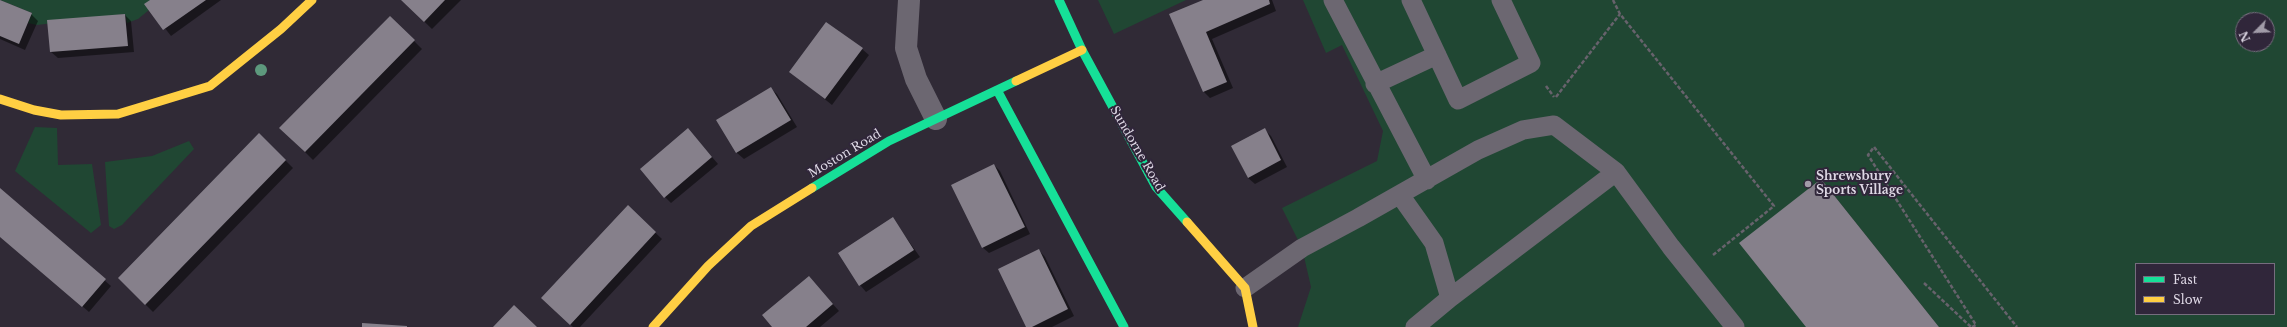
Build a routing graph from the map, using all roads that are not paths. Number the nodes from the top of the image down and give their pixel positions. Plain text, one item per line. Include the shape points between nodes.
1 (312, 0) edge
2 (909, 0) edge
3 (1059, 0) edge
4 (1333, 0) edge
5 (1411, 0) edge
6 (1501, 0) edge
7 (1082, 50) junction
8 (1437, 55) junction
9 (1375, 84) junction
10 (997, 90) junction
11 (0, 99) edge
12 (936, 119) junction
13 (1616, 172) junction
14 (1427, 180) junction
15 (1400, 195) junction
16 (1245, 288) junction
17 (1450, 298) junction
18 (653, 327) edge
19 (1124, 327) edge
20 (1253, 327) edge
21 (1415, 327) edge
22 (1735, 327) edge

1 - 11 street via 281,29 210,86 118,114 54,114
2 - 12 street via 906,48 916,79
3 - 7 street, Sundorne Road
4 - 9 lane
5 - 8 lane
6 - 8 lane via 1531,63 1458,100
7 - 10 street, Moston Road
7 - 16 street, Sundorne Road via 1156,187
8 - 9 lane
9 - 14 lane
10 - 12 street, Moston Road
10 - 19 street
12 - 18 street, Moston Road via 889,141 751,226 708,266
13 - 14 lane via 1554,125 1523,130 1503,138
13 - 17 lane
13 - 22 lane
14 - 15 lane
15 - 16 lane via 1302,248
15 - 17 lane via 1434,243
16 - 20 street, Sundorne Road
17 - 21 lane

